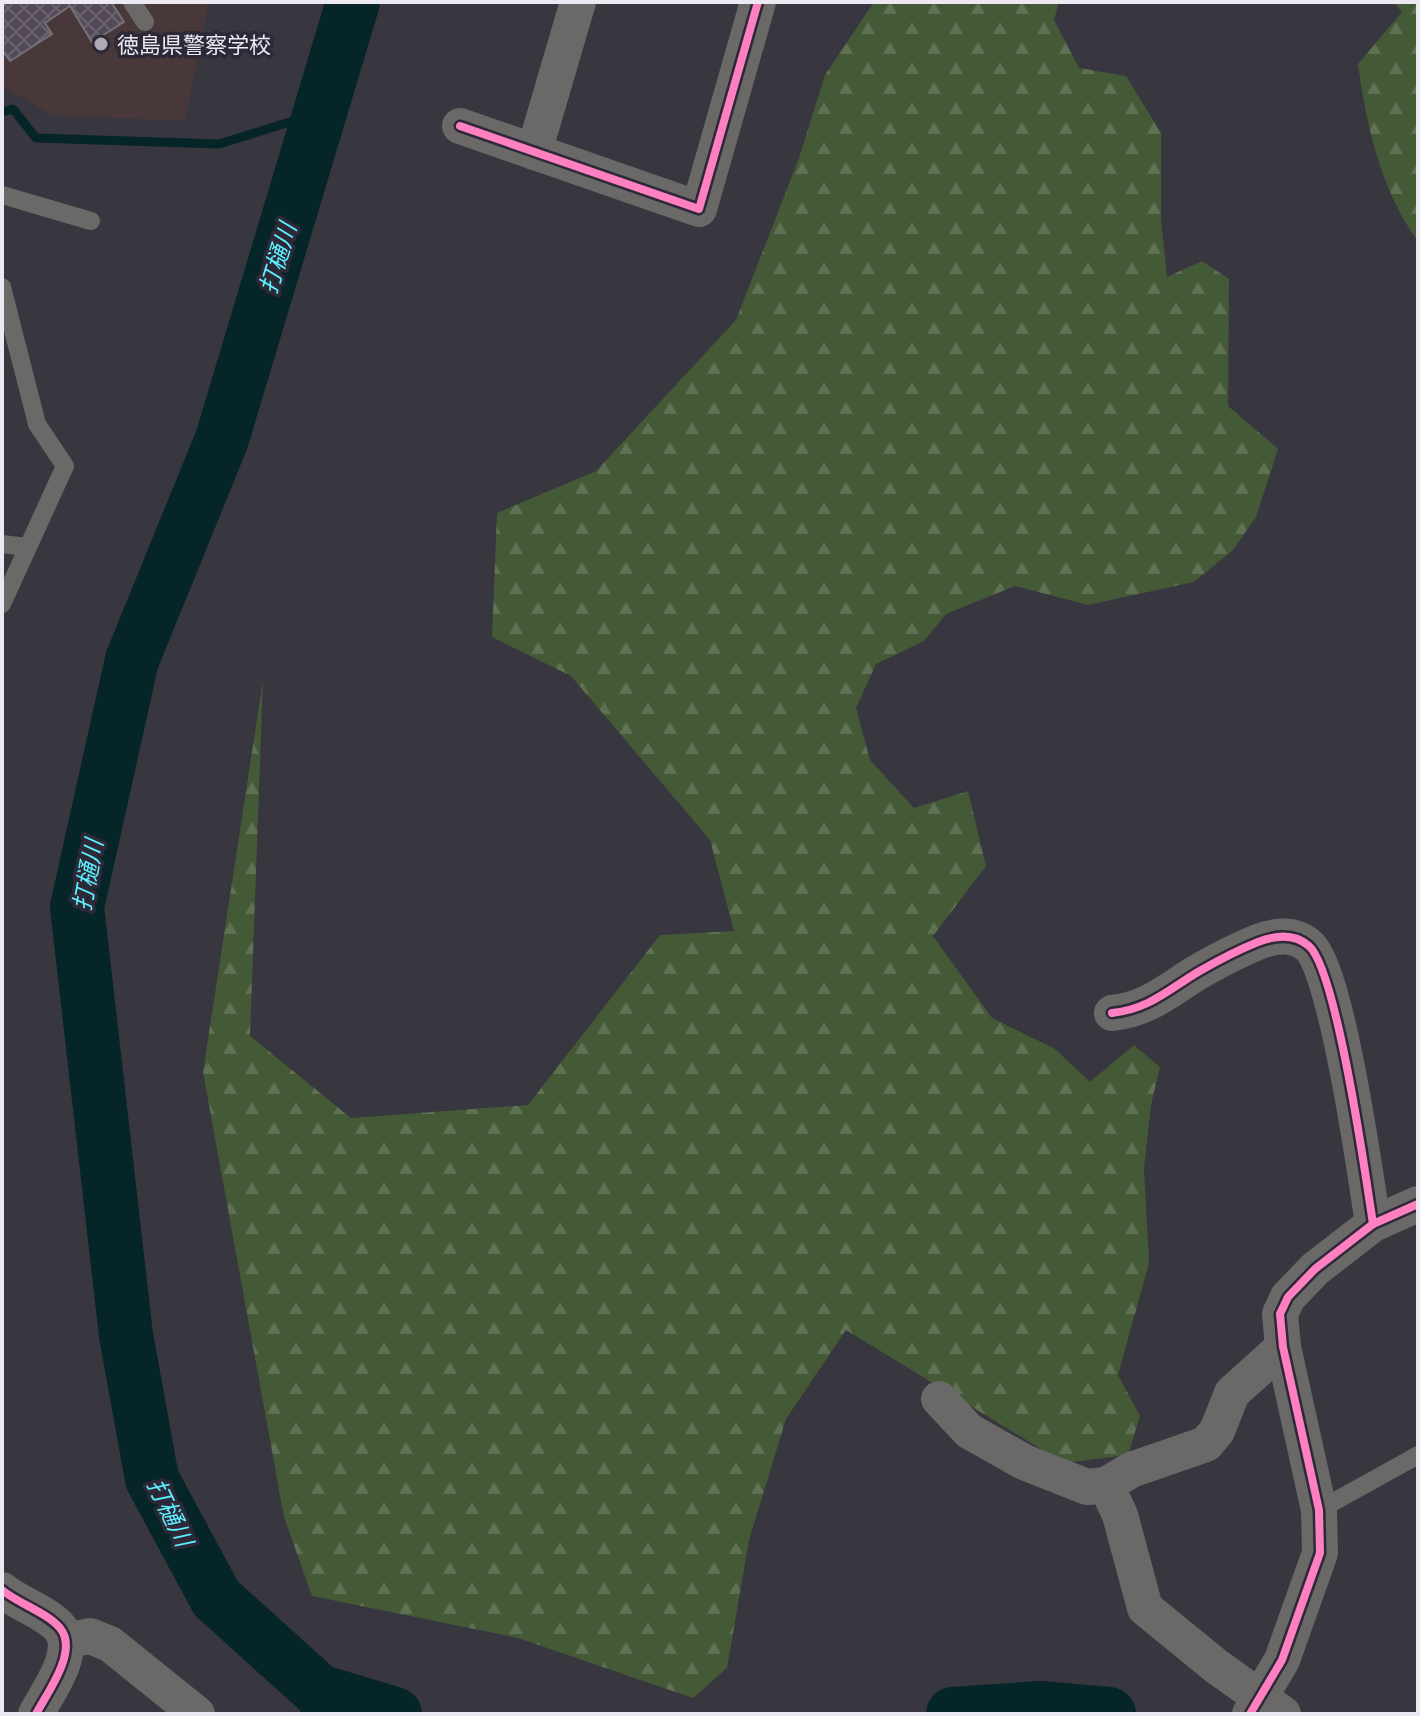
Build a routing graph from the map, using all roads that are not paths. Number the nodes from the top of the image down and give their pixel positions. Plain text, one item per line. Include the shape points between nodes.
1 (132, 2) edge
2 (578, 2) edge
3 (758, 2) edge
4 (145, 22) dead end
5 (460, 126) dead end
6 (534, 152) junction
7 (2, 195) edge
8 (91, 221) dead end
9 (2, 287) edge
10 (2, 544) edge
11 (27, 547) junction
12 (2, 604) edge
13 (1112, 1013) dead end
14 (1418, 1204) edge
15 (1373, 1224) junction
16 (1283, 1347) junction
17 (939, 1399) dead end
18 (1418, 1455) edge
19 (1106, 1485) junction
20 (1319, 1510) junction
21 (4, 1595) edge
22 (66, 1641) junction
23 (1262, 1708) edge
24 (195, 1713) edge
25 (36, 1714) edge

1 - 4 lane
2 - 6 street
3 - 6 street via 699,209
5 - 6 street
7 - 8 lane
9 - 11 lane via 37,424 65,466
10 - 11 lane
11 - 12 lane
13 - 15 street via 1161,1000 1197,972 1273,936 1294,937 1311,947 1324,970 1344,1058
14 - 15 street
15 - 16 street via 1288,1297 1280,1314
16 - 19 street via 1232,1393 1206,1444 1131,1470
16 - 20 street
17 - 19 street via 969,1431 1024,1462 1087,1487
18 - 20 lane
19 - 23 street via 1120,1515 1145,1608
20 - 23 street via 1320,1553
21 - 22 street via 60,1627
22 - 24 street via 90,1636 110,1644
22 - 25 street via 64,1658

